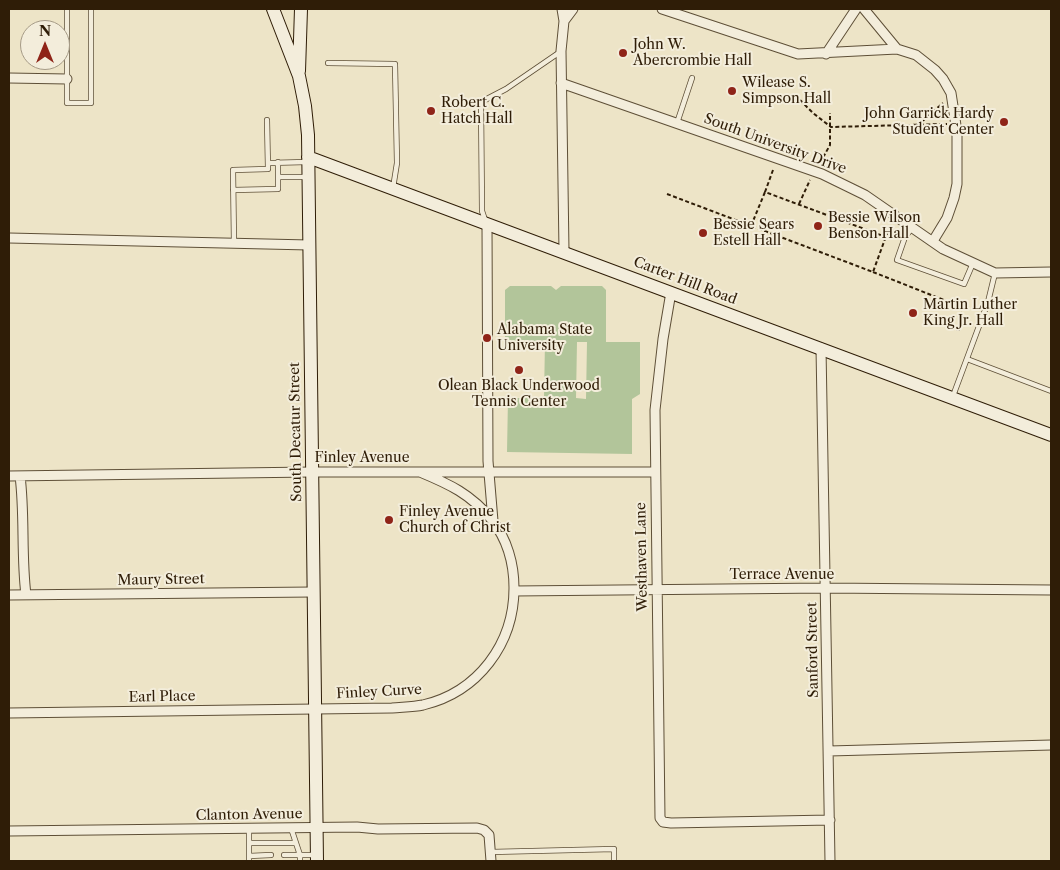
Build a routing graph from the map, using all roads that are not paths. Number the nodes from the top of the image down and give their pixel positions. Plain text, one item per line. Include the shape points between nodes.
1 (67, 9) edge
2 (92, 9) edge
3 (272, 9) edge
4 (301, 9) edge
5 (562, 9) edge
6 (573, 9) edge
7 (662, 9) edge
8 (856, 9) edge
9 (864, 9) edge
10 (564, 21) junction
11 (897, 50) junction
12 (562, 51) junction
13 (826, 54) junction
14 (328, 63) dead end
15 (299, 76) junction
16 (9, 78) edge
17 (692, 78) dead end
18 (67, 79) junction
19 (562, 84) junction
20 (267, 120) dead end
21 (677, 123) junction
22 (308, 159) junction
23 (278, 162) junction
24 (268, 163) junction
25 (278, 177) junction
26 (309, 177) junction
27 (393, 189) junction
28 (233, 190) junction
29 (487, 225) junction
30 (913, 227) junction
31 (9, 238) edge
32 (933, 241) junction
33 (234, 244) junction
34 (309, 245) junction
35 (564, 252) junction
36 (973, 262) junction
37 (995, 272) junction
38 (1051, 272) edge
39 (671, 292) junction
40 (821, 348) junction
41 (967, 359) junction
42 (1051, 391) edge
43 (952, 397) junction
44 (1051, 435) edge
45 (312, 472) junction
46 (420, 472) junction
47 (489, 472) junction
48 (655, 472) junction
49 (9, 476) edge
50 (20, 476) junction
51 (492, 521) junction
52 (826, 588) junction
53 (514, 590) junction
54 (656, 590) junction
55 (1051, 590) edge
56 (313, 592) junction
57 (9, 595) edge
58 (26, 595) junction
59 (315, 708) junction
60 (9, 713) edge
61 (1051, 746) edge
62 (829, 752) junction
63 (830, 820) junction
64 (317, 827) junction
65 (249, 828) junction
66 (291, 828) junction
67 (9, 831) edge
68 (249, 843) junction
69 (296, 843) junction
70 (271, 856) dead end
71 (284, 856) dead end
72 (491, 857) edge
73 (249, 858) edge
74 (300, 858) edge
75 (317, 858) edge
76 (614, 861) edge
77 (830, 861) edge

1 - 18 lane
2 - 18 lane via 91,103 67,103
3 - 15 main road, South Decatur Street
4 - 15 main road
5 - 10 street
6 - 10 street
7 - 13 street via 785,51
8 - 13 street
9 - 11 street
10 - 12 street
11 - 13 street
11 - 32 street via 916,55 935,70 948,87 954,103 957,132 954,198
12 - 19 street
12 - 29 lane via 481,102 482,211
14 - 27 lane via 395,64 397,163
15 - 22 main road, South Decatur Street via 305,106
16 - 18 street
17 - 21 lane
19 - 21 street, South University Drive
19 - 35 street
20 - 24 lane
21 - 30 street, South University Drive via 815,171 865,194
22 - 23 lane
22 - 26 main road, South Decatur Street
22 - 27 main road, Carter Hill Road
23 - 24 lane
23 - 25 lane
24 - 28 lane via 268,169 233,170
25 - 26 lane
25 - 28 lane via 278,189
26 - 34 main road, South Decatur Street
27 - 29 main road, Carter Hill Road
28 - 33 lane
29 - 35 main road, Carter Hill Road
29 - 47 street
30 - 32 street, South University Drive
30 - 36 lane via 904,238 897,260 964,284
31 - 33 street
32 - 36 street, South University Drive
33 - 34 street
34 - 45 main road, South Decatur Street
35 - 39 main road, Carter Hill Road
36 - 37 street, South University Drive
37 - 38 street, South University Drive
37 - 41 lane via 988,302
39 - 40 main road, Carter Hill Road
39 - 48 street, Westhaven Lane via 655,410
40 - 43 main road, Carter Hill Road
40 - 52 street, Sanford Street
41 - 42 lane
41 - 43 lane
43 - 44 main road, Carter Hill Road
45 - 46 street, Finley Avenue
45 - 50 street, Finley Avenue
45 - 56 main road, South Decatur Street
46 - 47 street, Finley Avenue
46 - 51 street, Finley Curve via 469,496
47 - 48 street, Finley Avenue
47 - 51 street
48 - 54 street, Westhaven Lane
49 - 50 street, Finley Avenue
50 - 58 street
51 - 53 street, Finley Curve via 510,556
52 - 54 street, Terrace Avenue
52 - 55 street, Terrace Avenue
52 - 62 street, Sanford Street
53 - 54 street, Terrace Avenue
53 - 59 street, Finley Curve via 510,621 501,645 482,671 459,690 414,707
54 - 63 street, Westhaven Lane via 659,812 663,822
56 - 58 street, Maury Street
56 - 59 main road, South Decatur Street
57 - 58 street, Maury Street
59 - 60 street, Earl Place
59 - 64 main road, South Decatur Street
61 - 62 street
62 - 63 street, Sanford Street
63 - 77 street, Sanford Street
64 - 66 street, Clanton Avenue
64 - 72 street, Clanton Avenue via 477,828 488,832
64 - 75 main road, South Decatur Street
65 - 66 street, Clanton Avenue
65 - 67 street, Clanton Avenue
65 - 68 lane
66 - 69 lane
68 - 69 lane
68 - 73 lane
69 - 74 lane
70 - 73 lane
71 - 74 lane
72 - 76 lane via 614,850
74 - 75 lane

